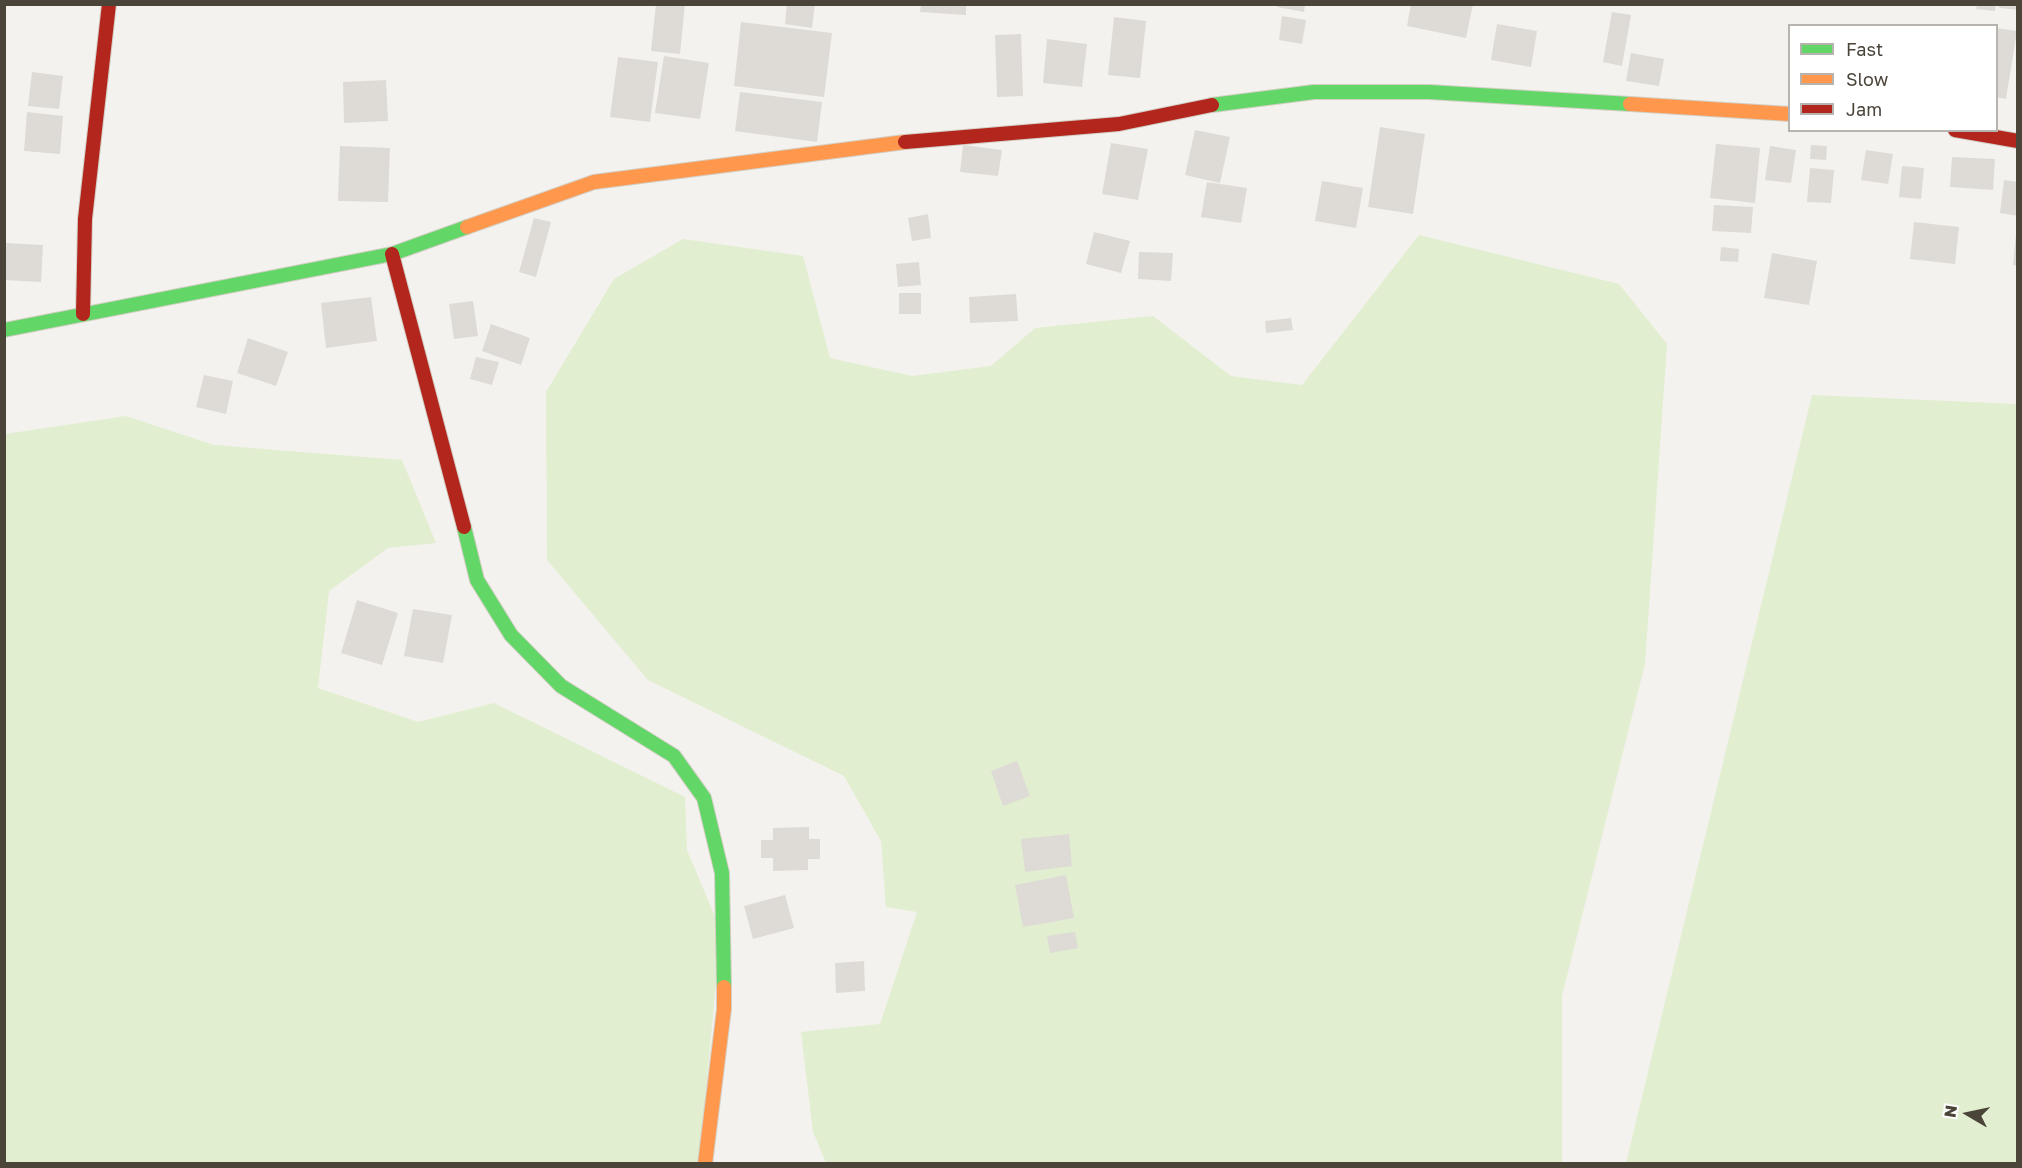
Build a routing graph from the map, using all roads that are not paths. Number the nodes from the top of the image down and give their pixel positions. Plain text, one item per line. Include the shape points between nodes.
1 (109, 4) edge
2 (1788, 114) edge
3 (1966, 132) edge
4 (2018, 141) edge
5 (392, 254) junction
6 (83, 314) junction
7 (4, 330) edge
8 (705, 1164) edge

1 - 6 street via 85,219
2 - 5 street via 1429,92 1314,92 1219,104 1119,124 886,143 594,182
3 - 4 street
5 - 6 street
5 - 8 street via 477,580 511,635 561,686 674,756 704,798 722,873 724,1009
6 - 7 street

